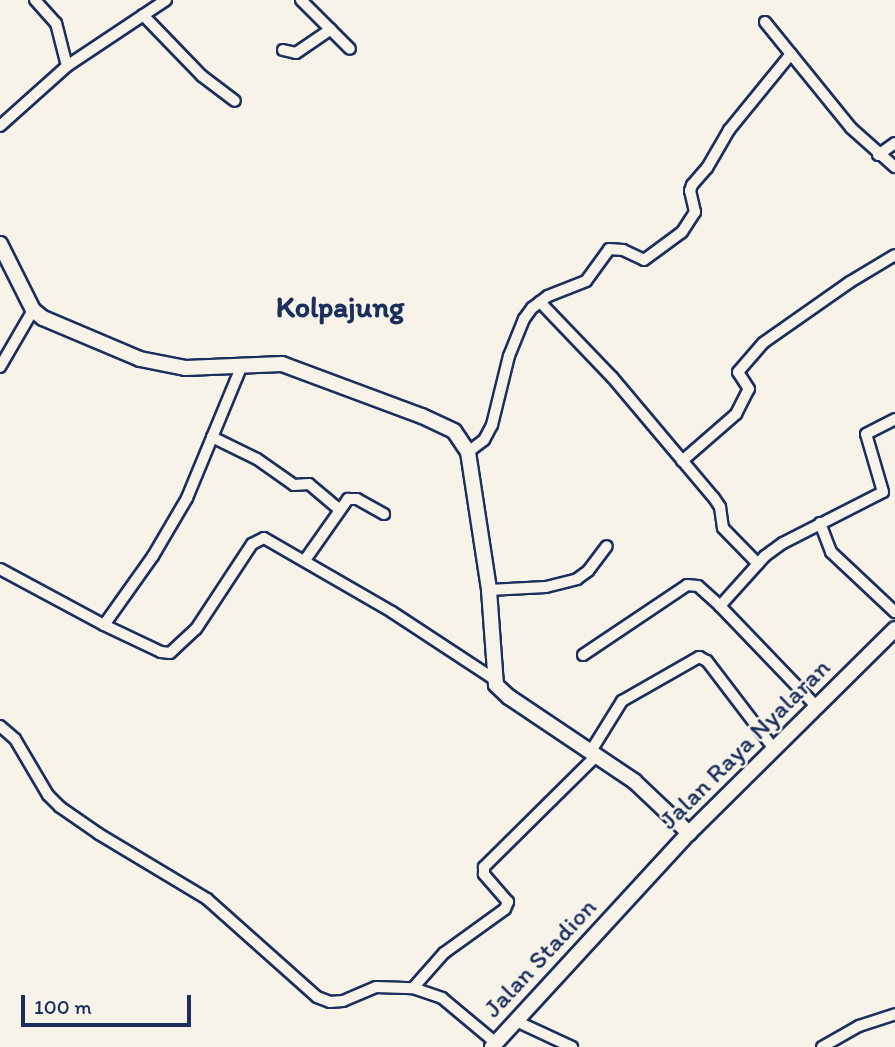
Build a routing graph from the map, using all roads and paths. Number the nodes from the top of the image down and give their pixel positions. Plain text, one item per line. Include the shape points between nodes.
1 (34, 0) edge
2 (166, 0) edge
3 (301, 0) edge
4 (143, 15) junction
5 (765, 22) dead end
6 (331, 29) junction
7 (351, 49) dead end
8 (283, 50) dead end
9 (791, 54) junction
10 (66, 66) junction
11 (234, 101) dead end
12 (0, 126) edge
13 (895, 143) edge
14 (878, 155) junction
15 (895, 167) edge
16 (0, 244) edge
17 (895, 255) edge
18 (540, 302) junction
19 (33, 310) junction
20 (242, 365) junction
21 (0, 367) edge
22 (895, 419) edge
23 (212, 438) junction
24 (468, 452) junction
25 (682, 461) junction
26 (339, 509) junction
27 (384, 514) dead end
28 (820, 523) junction
29 (607, 546) dead end
30 (305, 561) junction
31 (758, 564) junction
32 (0, 569) edge
33 (489, 590) junction
34 (720, 606) junction
35 (895, 612) edge
36 (104, 625) junction
37 (895, 629) edge
38 (583, 655) dead end
39 (494, 679) junction
40 (816, 706) junction
41 (0, 726) edge
42 (774, 749) junction
43 (594, 753) junction
44 (689, 833) junction
45 (628, 899) joint
46 (413, 988) junction
47 (895, 1014) edge
48 (516, 1021) junction
49 (494, 1045) edge
50 (572, 1047) edge
51 (822, 1047) edge

1 - 10 street via 57,23
2 - 4 street
3 - 6 street
4 - 10 street
4 - 11 street via 202,76
5 - 9 street
6 - 7 street
6 - 8 street via 296,53
9 - 14 street
9 - 18 street via 729,130 692,185 695,212 682,232 644,260 609,249 586,281
10 - 12 street
13 - 14 street
14 - 15 street
16 - 19 street
17 - 25 street via 763,343 738,372 749,389 736,414
18 - 24 street via 524,319 509,356 492,425 484,440
18 - 25 street via 612,377
19 - 20 street via 51,322 155,364 187,368
19 - 21 street
20 - 23 street
20 - 24 street via 282,364 317,375 443,425 463,441
22 - 28 street via 866,434 883,492
23 - 26 street via 257,459 294,485 309,484
23 - 36 street via 168,532
24 - 33 street
25 - 31 street via 717,503 726,532
26 - 27 street via 352,498
26 - 30 street
28 - 31 street via 783,543
28 - 35 street via 831,552
29 - 33 street via 577,579 546,587
30 - 36 street via 273,541 258,539 196,629 170,653
30 - 39 street
31 - 34 street
32 - 36 street
33 - 39 street
34 - 38 street via 698,586 687,585
34 - 40 street
37 - 40 street, Jalan Raya Nyalaran
39 - 43 street via 509,697
40 - 42 street, Jalan Raya Nyalaran
41 - 46 street via 15,739 60,807 207,899 317,997 344,1001 376,987
42 - 43 street via 707,661 699,657 622,701
42 - 44 street, Jalan Raya Nyalaran
43 - 44 street via 645,790
43 - 46 street via 484,867 484,874 508,902 505,909 444,953
44 - 45 street, Jalan Raya Nyalaran
45 - 48 street, Jalan Stadion
46 - 49 street via 442,998
47 - 51 street via 859,1026
48 - 49 street, Jalan Stadion
48 - 50 street

